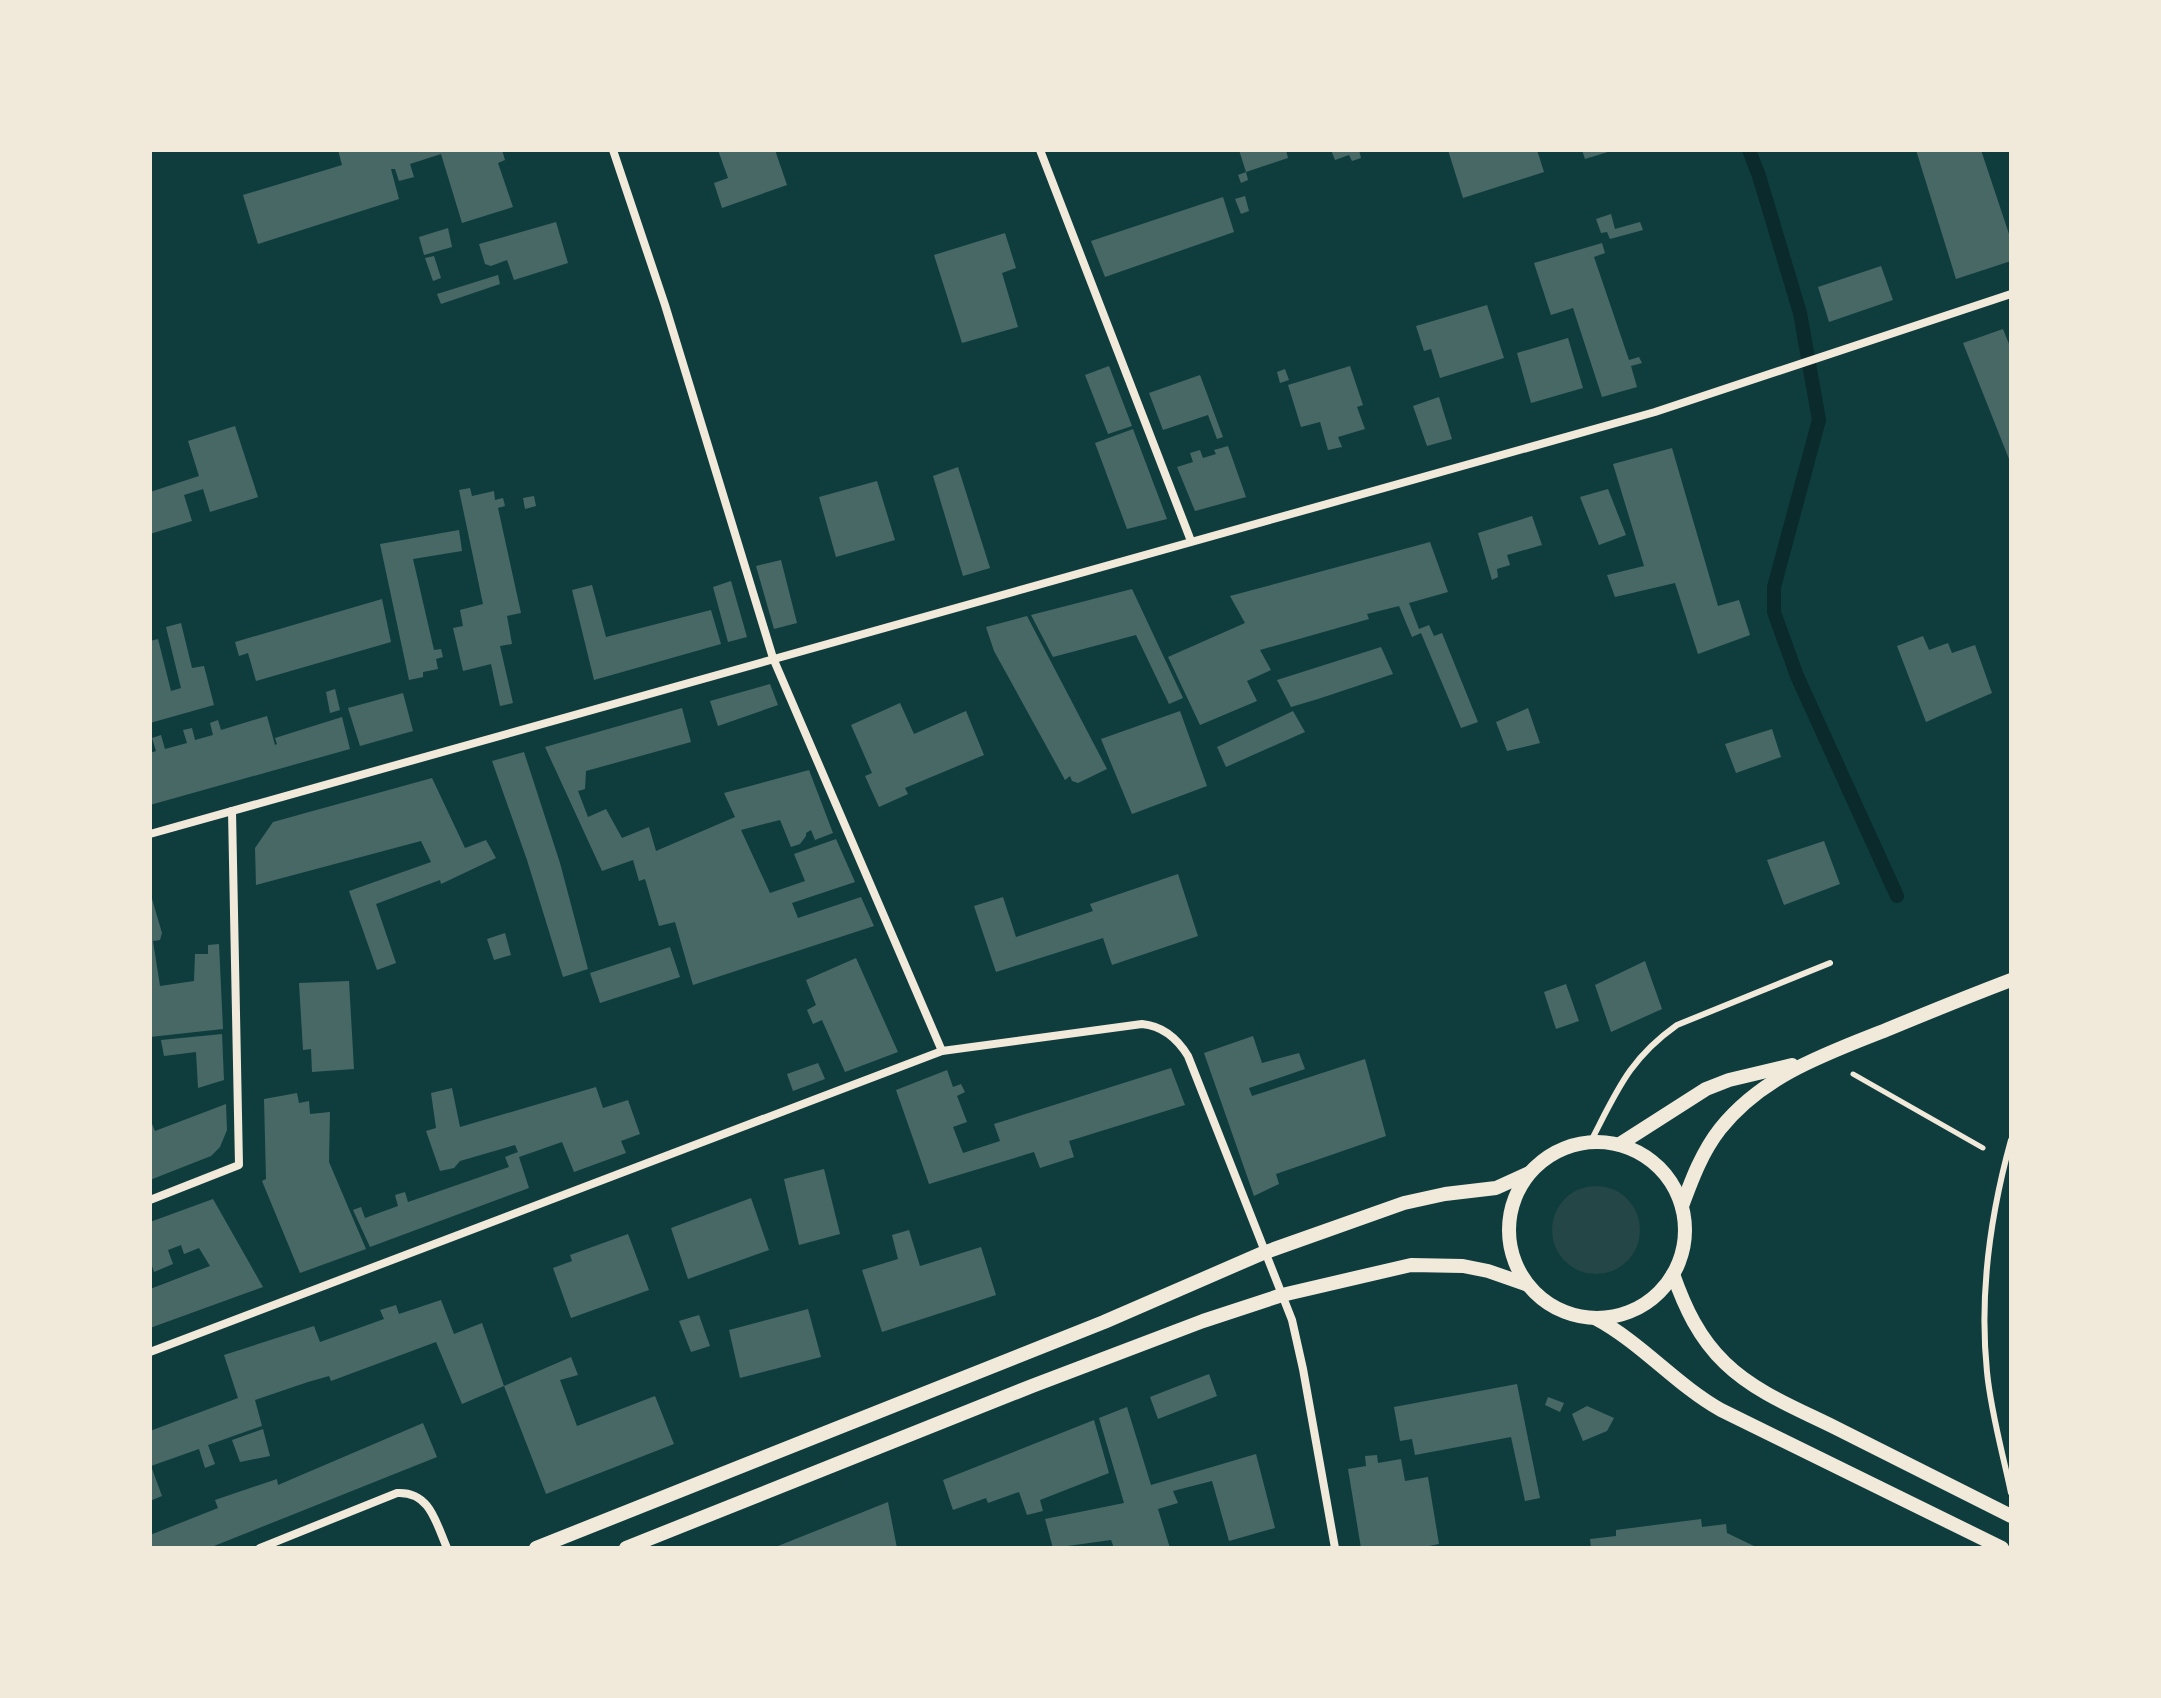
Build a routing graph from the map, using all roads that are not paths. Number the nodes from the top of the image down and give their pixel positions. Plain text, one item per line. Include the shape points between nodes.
1 (613, 150) edge
2 (1043, 151) edge
3 (2011, 294) edge
4 (1191, 541) junction
5 (773, 658) junction
6 (232, 811) junction
7 (150, 834) edge
8 (1830, 963) dead end
9 (2011, 980) edge
10 (942, 1051) junction
11 (1814, 1058) junction
12 (2011, 1140) edge
13 (1591, 1141) junction
14 (1620, 1144) junction
15 (2008, 1163) edge
16 (1529, 1173) junction
17 (150, 1200) edge
18 (1682, 1206) junction
19 (1263, 1253) junction
20 (1673, 1274) junction
21 (1528, 1285) junction
22 (1282, 1295) junction
23 (1595, 1318) junction
24 (150, 1352) edge
25 (2011, 1493) edge
26 (2011, 1516) edge
27 (260, 1548) edge
28 (447, 1548) edge
29 (536, 1548) edge
30 (626, 1548) edge
31 (1335, 1548) edge
32 (2002, 1548) edge

1 - 5 street
2 - 4 street
3 - 4 street via 1615,424
4 - 5 street
5 - 6 street
5 - 10 street
6 - 7 street
6 - 17 street via 239,1165
8 - 13 lane via 1659,1037 1626,1073
9 - 11 street
10 - 19 street via 1142,1024 1162,1029 1188,1056
10 - 24 street
11 - 14 street via 1706,1089
11 - 18 street via 1762,1088 1721,1128
12 - 15 lane
13 - 14 street
13 - 16 street via 1550,1154
14 - 18 street via 1664,1172
15 - 25 lane via 1989,1246 1984,1333 1987,1376
16 - 19 street via 1496,1188 1404,1203
16 - 21 street via 1508,1222 1515,1262
18 - 20 street via 1686,1234
19 - 22 street
19 - 29 street via 1104,1322
20 - 23 street via 1646,1304
20 - 26 street via 1699,1331 1740,1376
21 - 22 street via 1463,1266 1411,1265
21 - 23 street via 1558,1309
22 - 30 street via 1032,1386
22 - 31 street via 1303,1369
23 - 32 street via 1635,1342 1701,1399
27 - 28 street via 408,1492 430,1508

